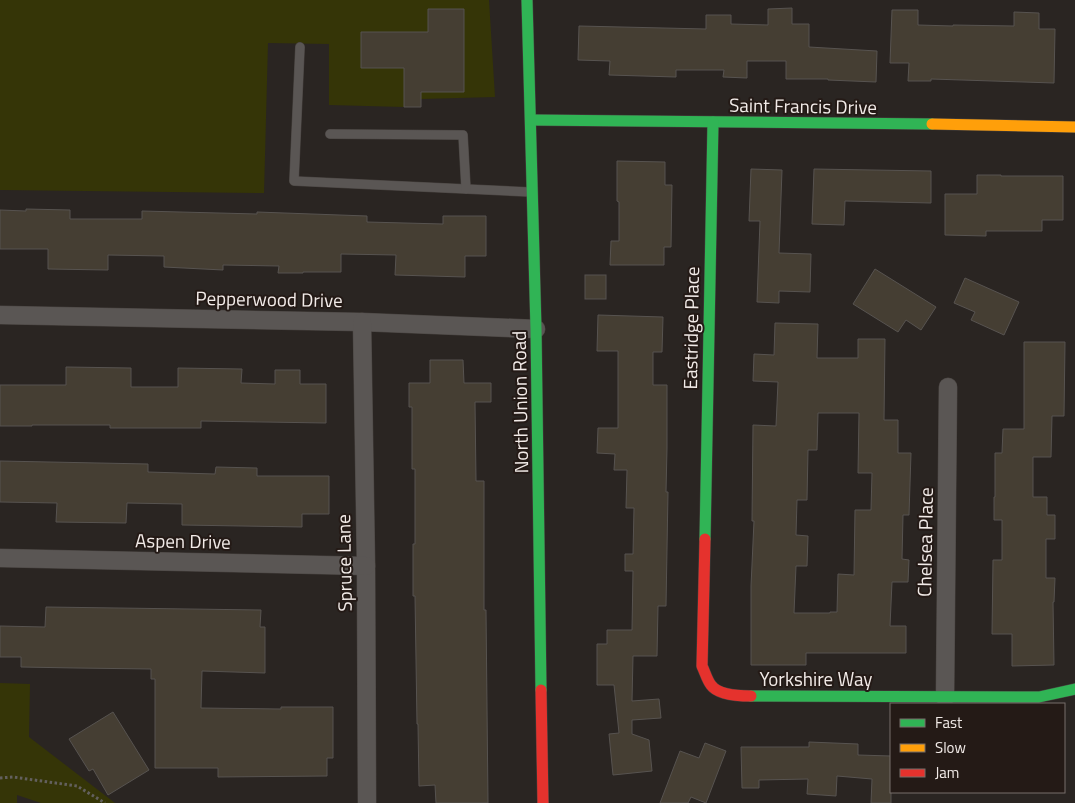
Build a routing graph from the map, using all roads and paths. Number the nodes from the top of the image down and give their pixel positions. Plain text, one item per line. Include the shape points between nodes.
1 (527, 0) edge
2 (300, 47) dead end
3 (531, 120) junction
4 (713, 122) junction
5 (1075, 127) edge
6 (330, 134) dead end
7 (466, 189) junction
8 (532, 192) junction
9 (0, 315) edge
10 (362, 322) junction
11 (536, 329) junction
12 (948, 387) dead end
13 (705, 535) joint
14 (0, 558) edge
15 (366, 566) junction
16 (1075, 689) edge
17 (945, 698) junction
18 (0, 778) edge
19 (104, 803) edge
20 (367, 803) edge
21 (543, 803) edge

1 - 3 street, North Union Road
2 - 7 lane via 294,182
3 - 4 street, Saint Francis Drive
3 - 8 street, North Union Road
4 - 5 street, Saint Francis Drive
4 - 13 street, Eastridge Place
6 - 7 lane via 463,135
7 - 8 lane
8 - 11 street, North Union Road
9 - 10 street, Pepperwood Drive
10 - 11 street, Pepperwood Drive
10 - 15 street, Spruce Lane
11 - 21 street, North Union Road
12 - 17 street, Chelsea Place
13 - 17 street, Yorkshire Way via 702,666 710,685 717,691 739,696
14 - 15 street, Aspen Drive
15 - 20 street, Spruce Lane
16 - 17 street, Yorkshire Way via 1039,697
18 - 19 path via 78,786

